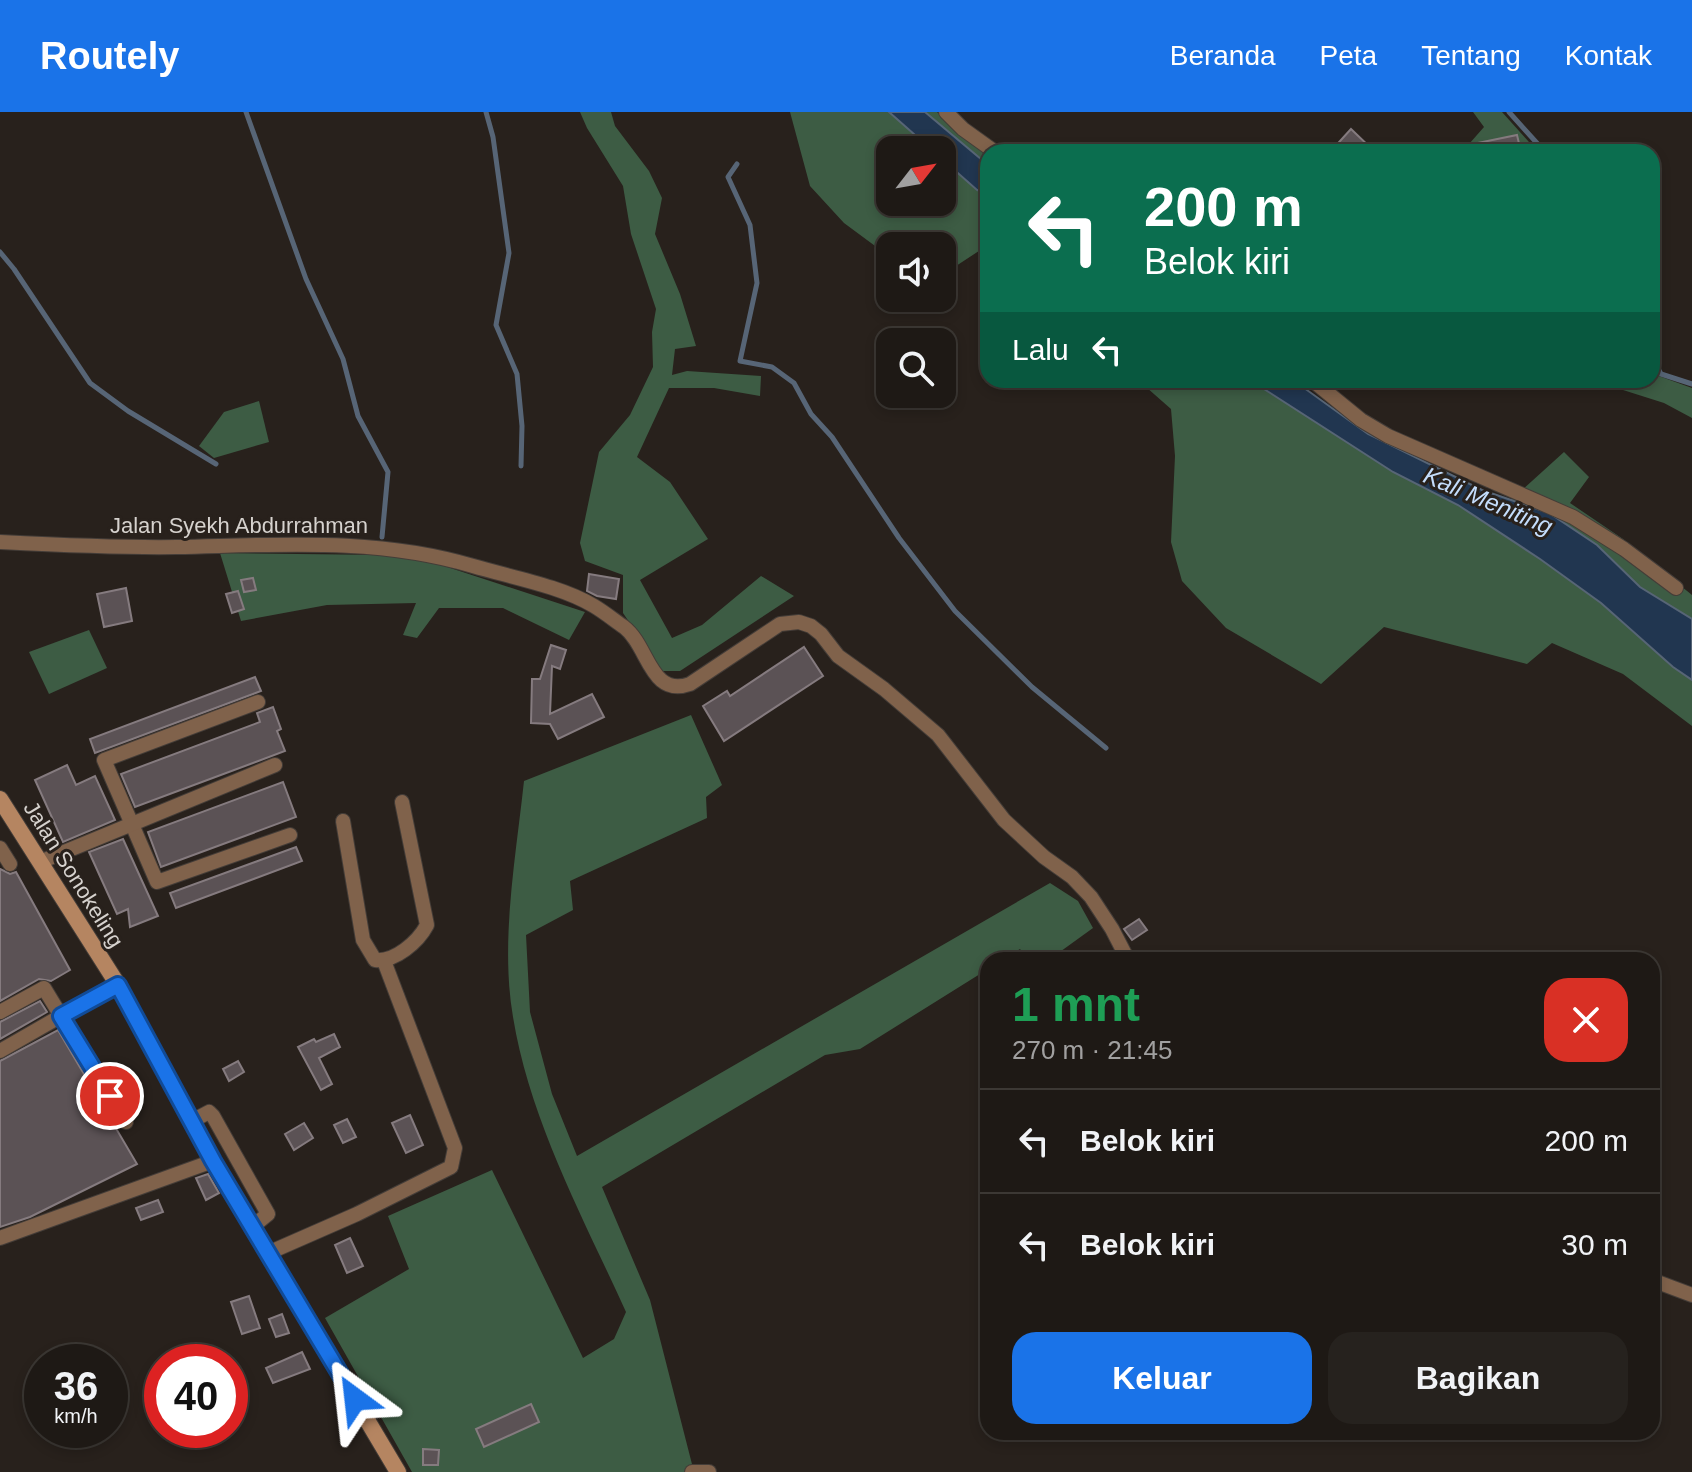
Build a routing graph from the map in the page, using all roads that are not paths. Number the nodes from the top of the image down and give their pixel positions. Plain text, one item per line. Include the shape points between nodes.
1 (946, 112) edge
2 (984, 144) edge
3 (1322, 388) edge
4 (0, 542) edge
5 (1676, 588) dead end
6 (258, 702) dead end
7 (275, 765) dead end
8 (0, 799) edge
9 (402, 802) dead end
10 (5, 819) edge
11 (343, 821) dead end
12 (131, 825) junction
13 (290, 835) dead end
14 (0, 848) edge
15 (40, 862) junction
16 (10, 864) dead end
17 (1124, 952) edge
18 (384, 961) junction
19 (118, 985) junction
20 (0, 1012) edge
21 (61, 1016) junction
22 (0, 1051) edge
23 (192, 1121) junction
24 (126, 1122) dead end
25 (213, 1161) junction
26 (252, 1227) junction
27 (0, 1238) edge
28 (268, 1253) junction
29 (1660, 1283) edge
30 (1692, 1295) edge
31 (398, 1472) edge
32 (692, 1472) edge
33 (709, 1472) edge

1 - 2 street
3 - 5 street via 1388,436 1573,517
4 - 17 street, Jalan Syekh Abdurrahman via 164,547 345,544 447,558 593,605 634,636 658,679 676,687 690,684 780,624 805,624 938,735 1004,820 1091,897
6 - 12 street via 104,760
7 - 12 street
8 - 10 street, Jalan Sonokeling
9 - 18 street via 427,925 421,937
10 - 15 street, Jalan Sonokeling
11 - 18 street via 363,940 375,960
12 - 13 street via 157,882
12 - 15 street
14 - 16 street
15 - 19 street, Jalan Sonokeling
18 - 28 street via 455,1148 451,1167
19 - 21 street
19 - 23 street, Jalan Sonokeling
20 - 21 street via 44,988
21 - 22 street
21 - 24 street
23 - 25 street, Jalan Sonokeling
23 - 26 street via 209,1112 213,1116 268,1214
25 - 26 street, Jalan Sonokeling
25 - 27 street
26 - 28 street, Jalan Sonokeling
28 - 31 street, Jalan Sonokeling
29 - 30 street
32 - 33 street

